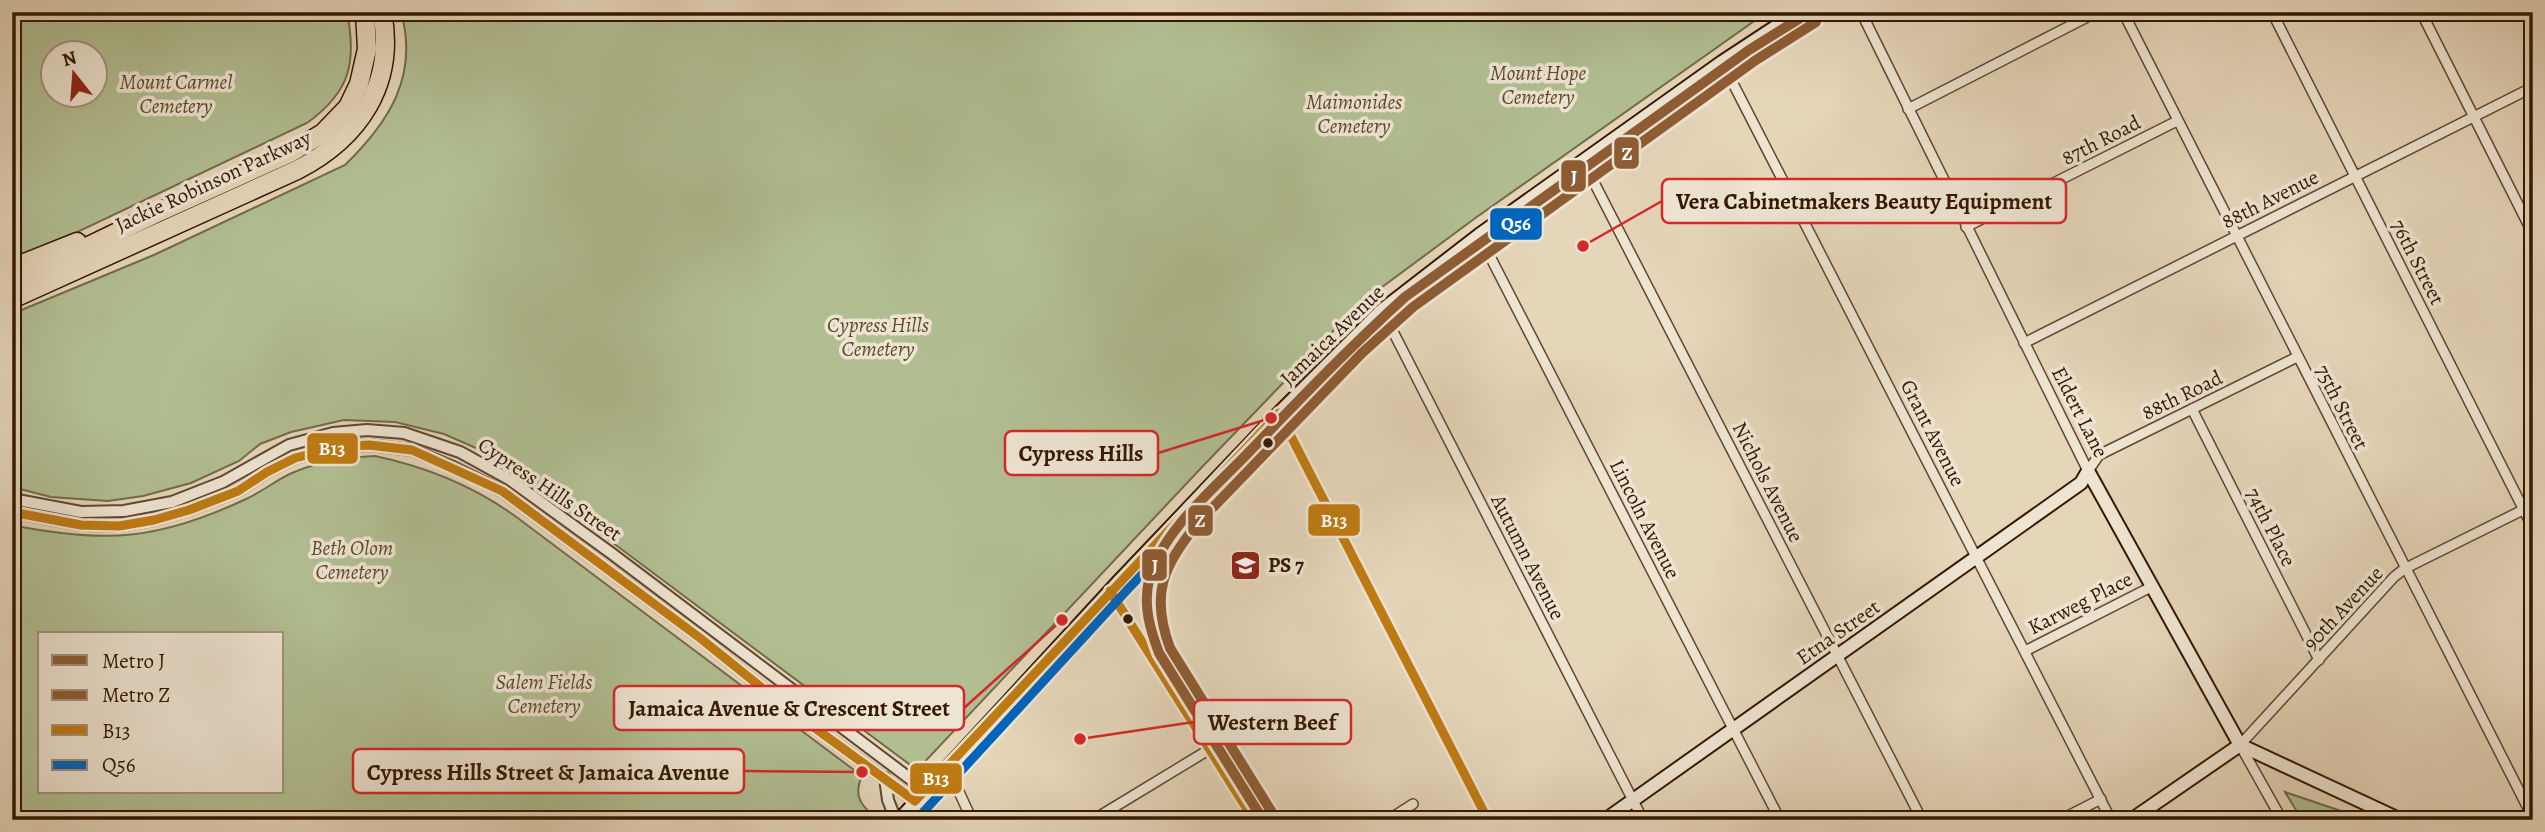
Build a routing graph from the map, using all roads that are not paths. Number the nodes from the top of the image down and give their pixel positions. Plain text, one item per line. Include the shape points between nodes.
1 (365, 12) edge
2 (382, 12) edge
3 (1798, 12) edge
4 (1861, 12) edge
5 (2098, 12) edge
6 (2123, 12) edge
7 (2272, 12) edge
8 (2421, 12) edge
9 (1722, 62) junction
10 (2533, 87) edge
11 (1908, 109) junction
12 (2473, 116) junction
13 (2178, 121) junction
14 (1583, 161) junction
15 (2355, 176) junction
16 (159, 212) junction
17 (1966, 227) junction
18 (2533, 234) edge
19 (1479, 235) junction
20 (2236, 236) junction
21 (12, 268) edge
22 (12, 283) edge
23 (12, 299) edge
24 (1382, 310) junction
25 (2024, 343) junction
26 (2297, 357) junction
27 (2192, 409) junction
28 (1279, 413) junction
29 (2088, 471) junction
30 (12, 499) edge
31 (2528, 508) edge
32 (12, 512) edge
33 (2533, 528) edge
34 (1977, 558) junction
35 (2404, 569) junction
36 (2151, 587) junction
37 (1110, 591) junction
38 (2025, 651) junction
39 (1838, 656) junction
40 (2319, 660) junction
41 (1734, 729) junction
42 (2240, 745) junction
43 (1210, 749) junction
44 (947, 766) junction
45 (885, 778) junction
46 (925, 790) junction
47 (2101, 799) junction
48 (1633, 800) junction
49 (915, 801) junction
50 (1413, 804) dead end
51 (2533, 818) edge
52 (897, 820) edge
53 (938, 820) edge
54 (972, 820) edge
55 (1093, 820) edge
56 (1254, 820) edge
57 (1388, 820) edge
58 (1488, 820) edge
59 (1605, 820) edge
60 (1643, 820) edge
61 (1780, 820) edge
62 (1922, 820) edge
63 (2060, 820) edge
64 (2111, 820) edge
65 (2131, 820) edge
66 (2282, 820) edge
67 (2401, 820) edge

1 - 16 highway, Jackie Robinson Parkway via 368,37 363,73 348,107 332,126 290,153
2 - 23 highway, Jackie Robinson Parkway via 385,46 378,83 363,116 330,150 297,170
3 - 9 main road, Jamaica Avenue
4 - 11 street, Eldert Lane
5 - 11 street
6 - 13 street, 75th Street
7 - 15 street, 76th Street
8 - 12 street
9 - 14 main road, Jamaica Avenue
9 - 34 street, Grant Avenue
10 - 12 street, 88th Avenue
11 - 17 street, Eldert Lane
12 - 15 street, 88th Avenue
12 - 18 street
13 - 17 street, 87th Road
13 - 20 street, 75th Street
14 - 19 main road, Jamaica Avenue
14 - 39 street, Nichols Avenue
15 - 20 street, 88th Avenue
15 - 31 street, 76th Street
16 - 21 highway
16 - 22 highway, Jackie Robinson Parkway
17 - 25 street, Eldert Lane
19 - 24 main road, Jamaica Avenue
19 - 41 street, Lincoln Avenue
20 - 25 street, 88th Avenue
20 - 26 street, 75th Street
24 - 28 main road, Jamaica Avenue
24 - 48 street, Autumn Avenue
25 - 29 street, Eldert Lane
26 - 27 street, 88th Road
26 - 35 street, 75th Street
27 - 29 street, 88th Road via 2099,455
27 - 40 street, 74th Place
28 - 37 main road, Jamaica Avenue
28 - 58 street
29 - 34 main road, Etna Street via 2081,483
29 - 36 main road, Eldert Lane
30 - 46 street, Cypress Hills Street via 81,512 124,511 172,502 223,482 300,442 332,433 404,433 460,452 509,479
31 - 33 street, 76th Street
31 - 35 street, 90th Avenue
32 - 45 street, Cypress Hills Street via 81,525 119,526 189,510 238,491 306,455 369,445 412,450 502,491
34 - 38 street, Grant Avenue
34 - 39 main road, Etna Street
35 - 40 street, 90th Avenue
35 - 51 street, 75th Street
36 - 38 street, Karweg Place
36 - 42 main road, Eldert Lane
37 - 43 street
37 - 44 main road, Jamaica Avenue
38 - 47 street, Grant Avenue
39 - 41 main road, Etna Street
39 - 62 street, Nichols Avenue
40 - 42 street, 90th Avenue
41 - 48 main road, Etna Street
41 - 61 street, Lincoln Avenue
42 - 65 main road
42 - 66 street, Eldert Lane
42 - 67 main road
43 - 55 street
43 - 56 street
44 - 46 main road, Jamaica Avenue
44 - 54 street
45 - 49 street, Cypress Hills Street
45 - 52 street
46 - 49 main road, Jamaica Avenue
47 - 63 street
47 - 64 street, Grant Avenue
48 - 59 main road, Etna Street
48 - 60 street, Autumn Avenue
49 - 52 main road, Jamaica Avenue
49 - 53 street
50 - 57 street

